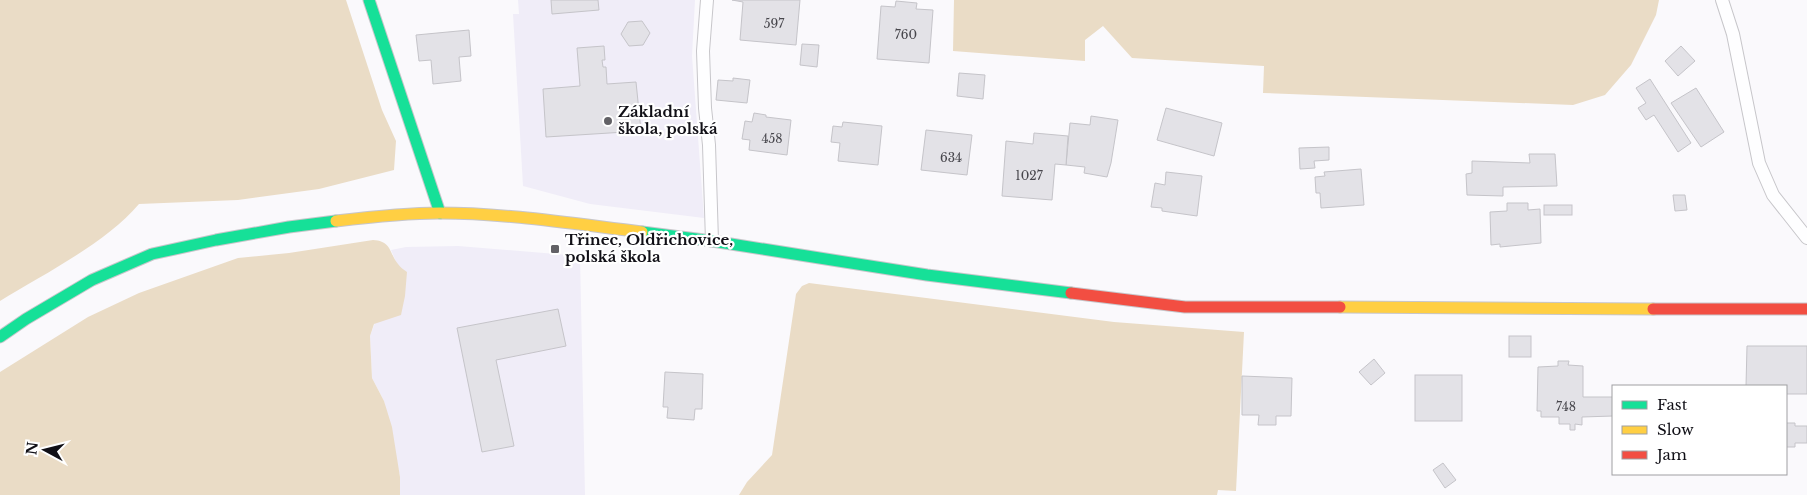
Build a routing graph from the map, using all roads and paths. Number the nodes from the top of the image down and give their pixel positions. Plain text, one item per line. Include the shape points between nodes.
1 (369, 0) edge
2 (707, 0) edge
3 (1722, 0) edge
4 (440, 213) junction
5 (1807, 238) edge
6 (712, 242) junction
7 (1807, 309) edge
8 (0, 337) edge

1 - 4 street
2 - 6 lane via 703,52
3 - 5 lane via 1733,34 1759,163 1773,195
4 - 6 street via 522,217
4 - 8 street via 382,215 289,227 152,254 92,280
6 - 7 street via 927,275 1185,307

